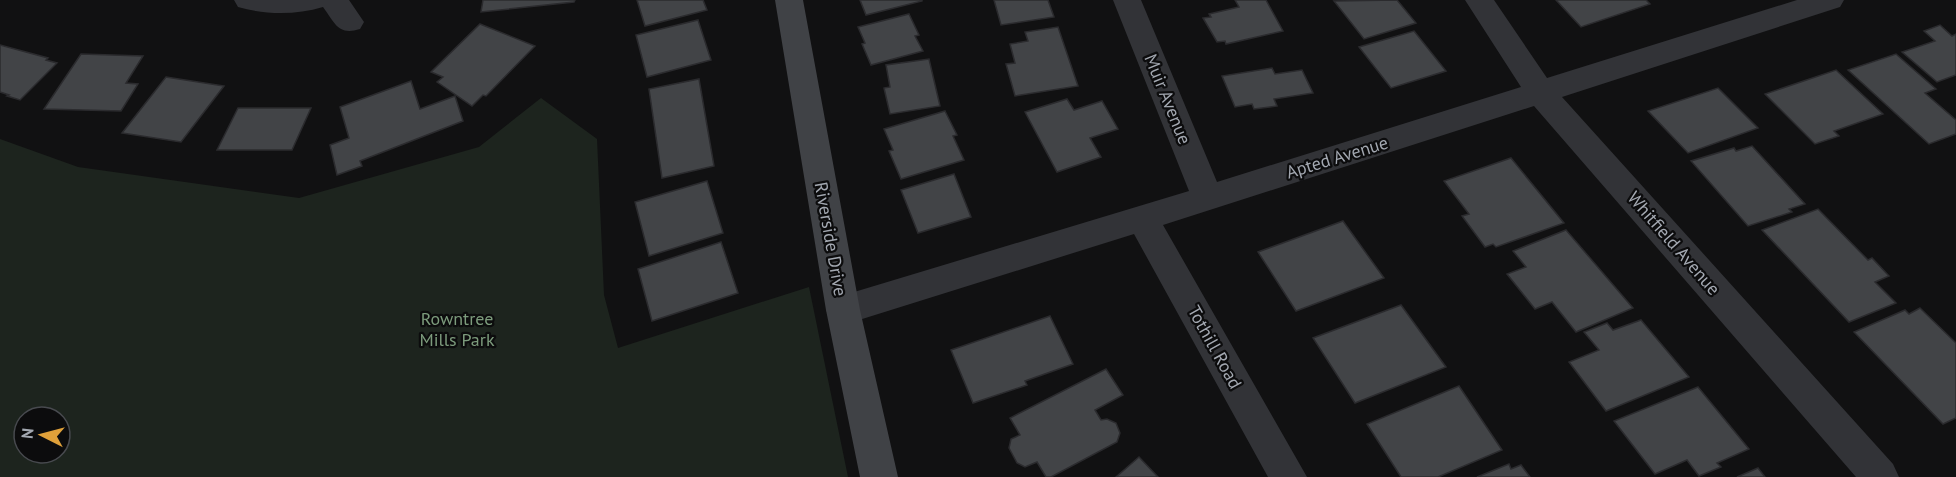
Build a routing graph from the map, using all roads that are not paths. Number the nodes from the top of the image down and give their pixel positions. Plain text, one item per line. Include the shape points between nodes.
1 (248, 0) edge
2 (313, 0) edge
3 (789, 0) edge
4 (1127, 0) edge
5 (1479, 0) edge
6 (1830, 0) edge
7 (1541, 93) junction
8 (1208, 198) junction
9 (1142, 218) junction
10 (843, 310) junction
11 (879, 477) edge
12 (1288, 477) edge
13 (1880, 477) edge

1 - 2 street via 297,4
3 - 10 street, Riverside Drive
4 - 8 street, Muir Avenue
5 - 7 street, Whitfield Avenue
6 - 7 street, Apted Avenue
7 - 8 street, Apted Avenue
7 - 13 street, Whitfield Avenue
8 - 9 street, Apted Avenue
9 - 10 street, Apted Avenue
9 - 12 street, Tothill Road
10 - 11 street, Riverside Drive

